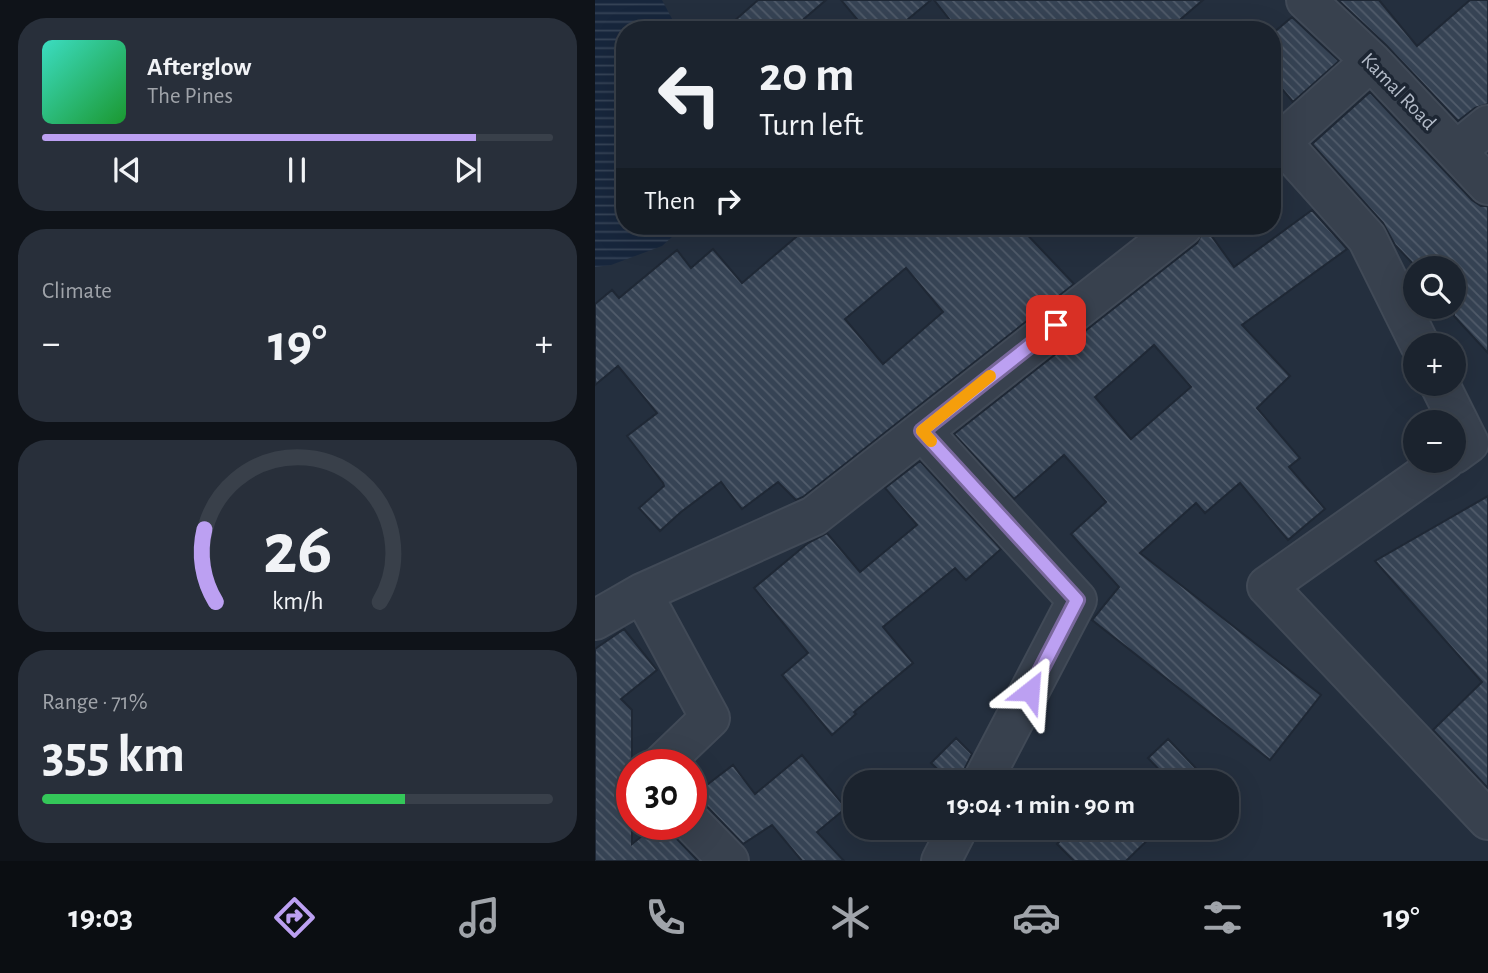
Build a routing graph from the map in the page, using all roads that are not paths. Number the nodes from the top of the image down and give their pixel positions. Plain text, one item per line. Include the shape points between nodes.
1 (1306, 0) edge
2 (1371, 61) junction
3 (1488, 125) edge
4 (1281, 142) edge
5 (1281, 150) edge
6 (1456, 151) junction
7 (1488, 186) edge
8 (1172, 235) edge
9 (1414, 333) edge
10 (922, 431) junction
11 (1427, 473) edge
12 (642, 593) junction
13 (595, 620) edge
14 (678, 749) edge
15 (988, 770) edge
16 (1488, 820) edge
17 (707, 838) edge
18 (952, 840) edge
19 (729, 861) edge
20 (941, 861) edge

1 - 2 street, Kamal Road
2 - 4 street
2 - 6 street, Kamal Road
3 - 6 street
5 - 9 street via 1367,237
6 - 7 street, Kamal Road
8 - 10 street
10 - 12 street via 814,516
10 - 15 street via 1077,600
11 - 16 street via 1267,586
12 - 13 street
12 - 14 street via 711,718
17 - 19 street
18 - 20 street

